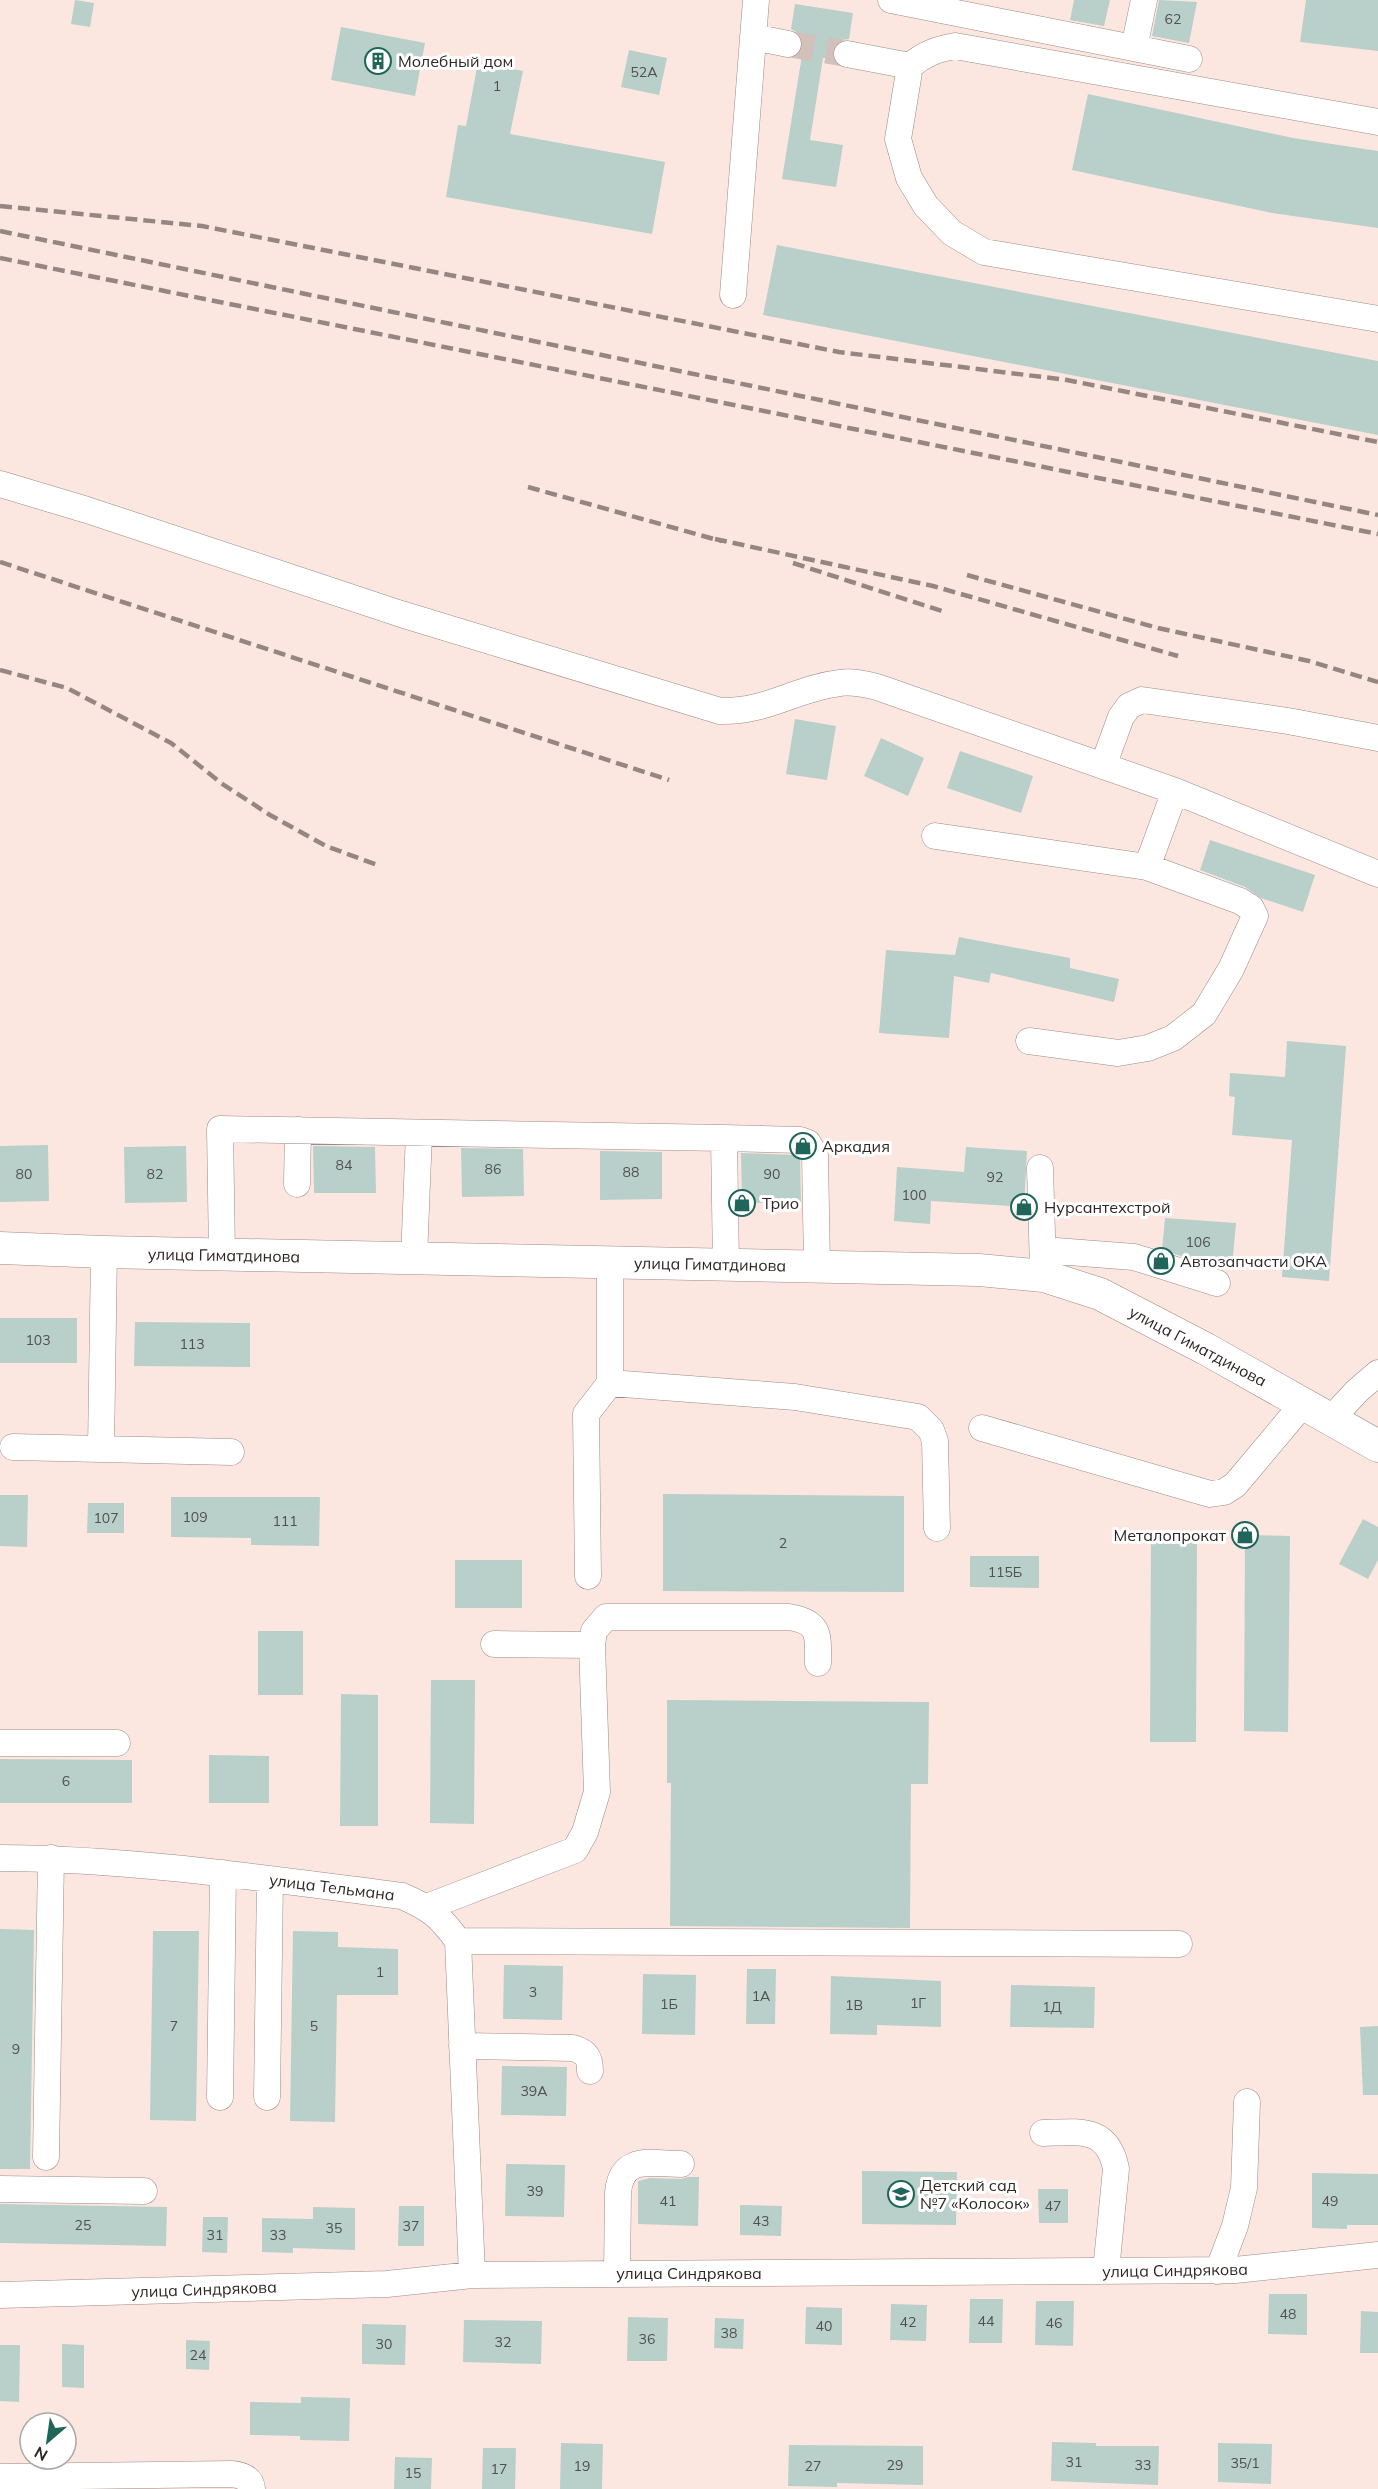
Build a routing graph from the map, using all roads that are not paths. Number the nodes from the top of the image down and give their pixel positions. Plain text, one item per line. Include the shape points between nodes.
1 (756, 0) edge
2 (891, 0) edge
3 (1144, 0) edge
4 (753, 38) junction
5 (788, 44) tunnel mouth
6 (1134, 48) junction
7 (847, 54) tunnel mouth
8 (1189, 59) dead end
9 (910, 66) junction
10 (1378, 122) edge
11 (733, 295) dead end
12 (1378, 319) edge
13 (0, 484) edge
14 (1378, 738) edge
15 (1103, 766) junction
16 (1175, 791) junction
17 (935, 836) dead end
18 (1147, 867) junction
19 (1378, 874) edge
20 (1029, 1041) dead end
21 (298, 1130) junction
22 (419, 1133) junction
23 (724, 1138) junction
24 (1040, 1168) dead end
25 (297, 1184) dead end
26 (0, 1248) edge
27 (104, 1252) junction
28 (222, 1255) junction
29 (414, 1258) junction
30 (610, 1262) junction
31 (1043, 1263) junction
32 (726, 1265) junction
33 (817, 1266) junction
34 (1217, 1283) dead end
35 (1378, 1373) edge
36 (610, 1383) junction
37 (1303, 1404) junction
38 (1331, 1419) junction
39 (982, 1428) dead end
40 (1378, 1446) edge
41 (13, 1448) dead end
42 (101, 1449) junction
43 (231, 1452) dead end
44 (937, 1528) dead end
45 (588, 1576) dead end
46 (494, 1644) dead end
47 (592, 1645) junction
48 (818, 1663) dead end
49 (0, 1743) edge
50 (117, 1743) dead end
51 (0, 1858) edge
52 (51, 1858) junction
53 (223, 1873) junction
54 (270, 1879) junction
55 (427, 1907) junction
56 (458, 1941) junction
57 (1179, 1944) dead end
58 (462, 2046) junction
59 (590, 2071) dead end
60 (220, 2097) dead end
61 (267, 2097) dead end
62 (1246, 2102) dead end
63 (1044, 2133) dead end
64 (46, 2157) dead end
65 (681, 2164) dead end
66 (0, 2189) edge
67 (144, 2191) dead end
68 (1378, 2255) edge
69 (1106, 2271) junction
70 (1218, 2271) junction
71 (617, 2274) junction
72 (472, 2275) junction
73 (0, 2295) edge
74 (0, 2477) edge
75 (252, 2489) edge

1 - 4 street
2 - 6 street
3 - 6 street
4 - 5 street
4 - 11 street
6 - 8 street
7 - 9 street
9 - 10 street via 920,57 955,46
9 - 12 street via 898,139 909,178 926,206 952,233 984,252
13 - 15 street via 401,614 720,711 761,707 818,687 859,683
14 - 15 street via 1142,700 1129,706 1121,717
15 - 16 street
16 - 18 street
16 - 19 street
17 - 18 street
18 - 20 street via 1240,901 1255,916 1232,969 1204,1014 1173,1038 1148,1048 1118,1053
21 - 22 street
21 - 25 street
21 - 28 street via 220,1129
22 - 23 street
22 - 29 street
23 - 32 street
23 - 33 street via 800,1140 812,1147
24 - 31 street
26 - 27 main road, улица Гиматдинова
27 - 28 main road, улица Гиматдинова
27 - 42 street
28 - 29 main road, улица Гиматдинова
29 - 30 main road, улица Гиматдинова
30 - 32 main road, улица Гиматдинова
30 - 36 street
31 - 33 main road, улица Гиматдинова via 980,1270
31 - 34 street via 1134,1257
31 - 37 main road, улица Гиматдинова
32 - 33 main road, улица Гиматдинова
35 - 38 street
36 - 44 street via 795,1397 918,1417 932,1430 935,1442
36 - 45 street via 586,1414
37 - 38 main road, улица Гиматдинова
37 - 39 street via 1235,1485 1210,1494
38 - 40 main road, улица Гиматдинова
41 - 42 street
42 - 43 street
46 - 47 street
47 - 48 street via 594,1631 606,1617 789,1617 806,1620 813,1627 818,1636
47 - 55 street via 597,1792 593,1812 575,1850
49 - 50 street
51 - 52 street, улица Тельмана
52 - 53 street, улица Тельмана
52 - 64 street
53 - 54 street, улица Тельмана
53 - 60 street
54 - 55 street, улица Тельмана via 402,1896
54 - 61 street
55 - 56 street, улица Тельмана via 444,1921
56 - 57 street
56 - 58 street
58 - 59 street via 573,2048 587,2055
58 - 72 street
62 - 70 street via 1244,2188
63 - 69 street via 1083,2132 1101,2139 1113,2153 1116,2169
65 - 71 street via 634,2163 619,2181
66 - 67 street
68 - 70 street, улица Синдрякова
69 - 70 street, улица Синдрякова
69 - 71 street, улица Синдрякова
71 - 72 street, улица Синдрякова
72 - 73 street, улица Синдрякова via 387,2284
74 - 75 street via 232,2474 248,2480

